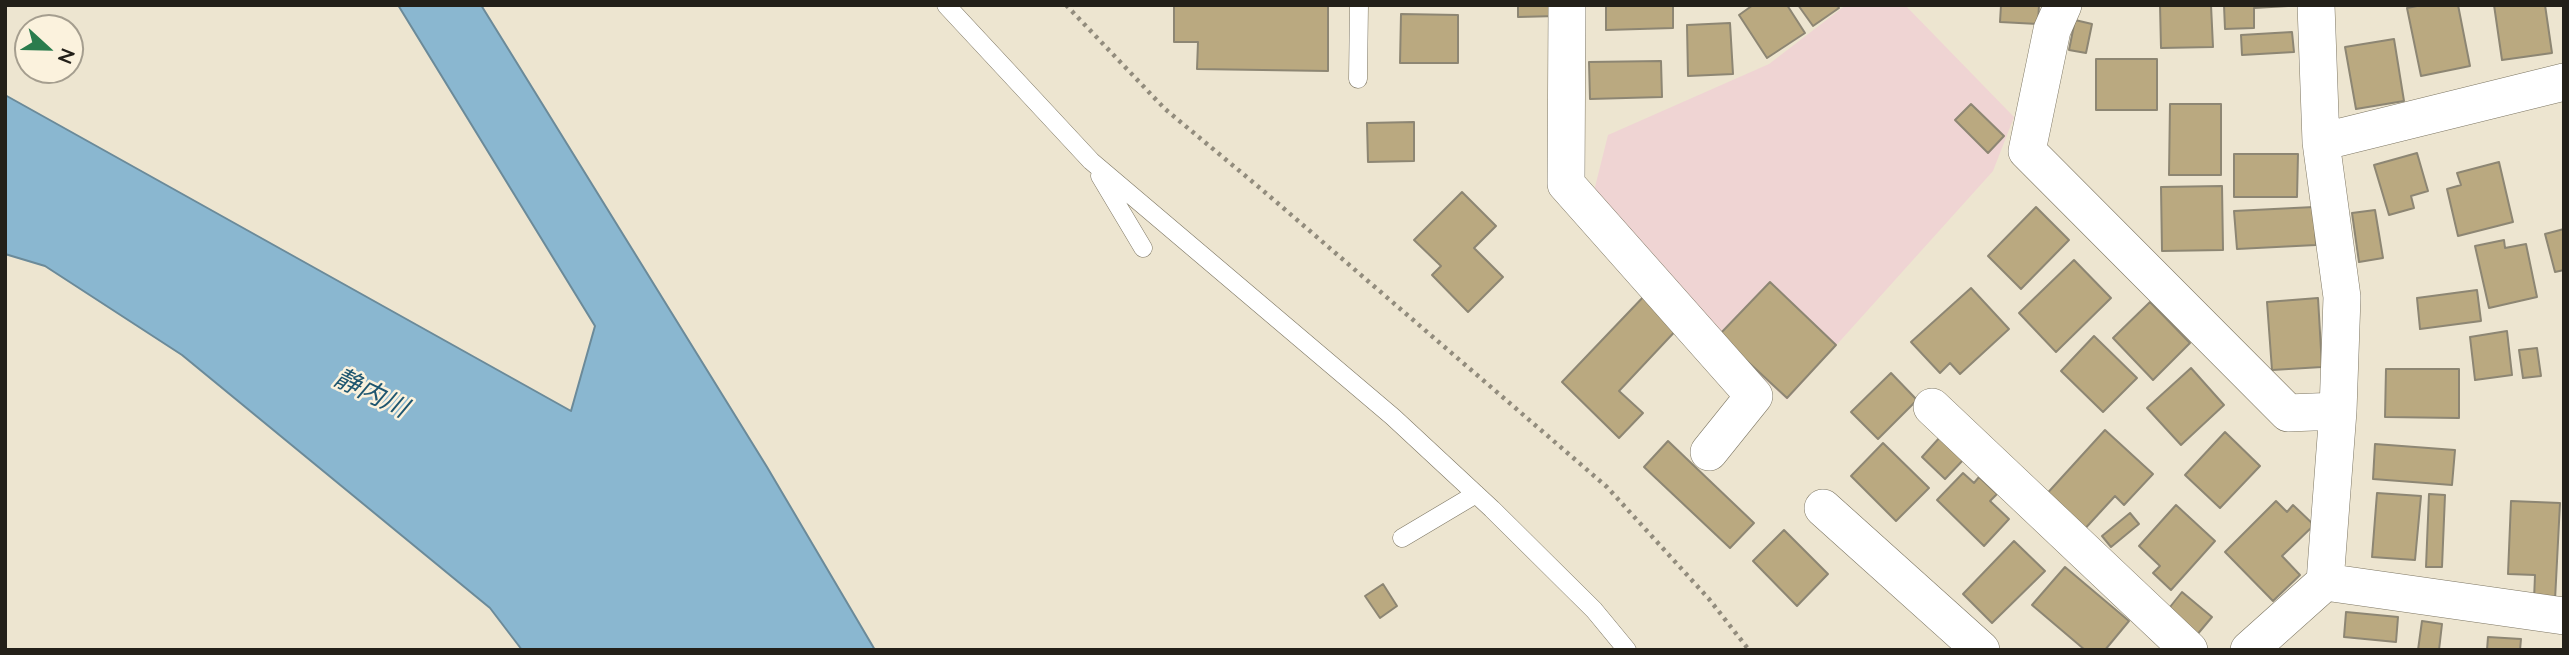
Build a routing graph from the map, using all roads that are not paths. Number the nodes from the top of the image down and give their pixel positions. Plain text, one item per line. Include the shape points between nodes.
1 (946, 5) edge
2 (1359, 5) edge
3 (1567, 5) edge
4 (2063, 5) edge
5 (2316, 5) edge
6 (1358, 79) dead end
7 (2564, 82) edge
8 (2321, 142) junction
9 (1091, 161) junction
10 (1143, 248) dead end
11 (1931, 407) dead end
12 (2339, 411) junction
13 (1709, 452) dead end
14 (1476, 494) junction
15 (1823, 508) dead end
16 (1402, 538) dead end
17 (2325, 582) junction
18 (2564, 616) edge
19 (1628, 650) edge
20 (1981, 650) edge
21 (2189, 650) edge
22 (2249, 650) edge

1 - 9 lane
2 - 6 lane
3 - 13 street via 1566,184 1754,396
4 - 12 street via 2052,30 2027,151 2288,413
5 - 8 street
7 - 8 street
8 - 12 street via 2342,297
9 - 10 lane
9 - 14 lane via 1393,417
11 - 21 street
12 - 17 street
14 - 16 lane
14 - 19 lane via 1594,610
15 - 20 street
17 - 18 street
17 - 22 street

